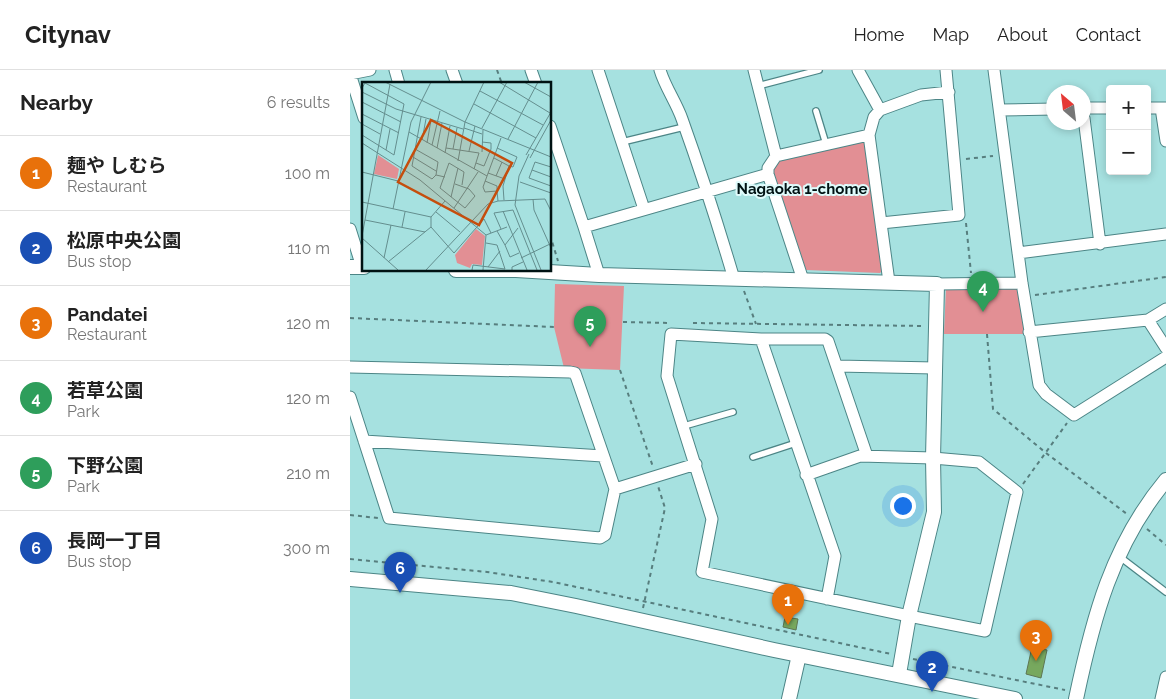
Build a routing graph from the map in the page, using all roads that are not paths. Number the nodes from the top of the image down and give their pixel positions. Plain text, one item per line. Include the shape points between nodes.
1 (370, 70) edge
2 (395, 70) edge
3 (452, 70) edge
4 (531, 70) edge
5 (598, 70) edge
6 (660, 70) edge
7 (754, 70) edge
8 (819, 70) edge
9 (858, 70) edge
10 (946, 70) edge
11 (994, 70) edge
12 (350, 74) edge
13 (399, 82) edge
14 (456, 82) edge
15 (535, 82) edge
16 (758, 86) junction
17 (949, 92) junction
18 (1091, 108) edge
19 (1106, 108) edge
20 (1163, 108) edge
21 (1046, 109) edge
22 (880, 110) junction
23 (1000, 110) junction
24 (816, 111) dead end
25 (362, 112) edge
26 (684, 127) junction
27 (551, 129) edge
28 (1086, 130) edge
29 (868, 135) junction
30 (1166, 141) edge
31 (622, 142) junction
32 (826, 144) junction
33 (776, 156) junction
34 (768, 174) junction
35 (708, 191) junction
36 (644, 209) junction
37 (881, 223) junction
38 (584, 227) junction
39 (350, 229) edge
40 (1166, 234) edge
41 (1100, 244) junction
42 (1018, 253) junction
43 (358, 267) edge
44 (531, 271) edge
45 (598, 275) junction
46 (736, 279) junction
47 (802, 280) junction
48 (889, 282) junction
49 (1022, 283) junction
50 (937, 284) junction
51 (1166, 309) edge
52 (1148, 320) junction
53 (1029, 332) junction
54 (761, 339) junction
55 (1166, 348) edge
56 (1166, 357) edge
57 (350, 366) edge
58 (837, 366) junction
59 (935, 368) junction
60 (350, 397) edge
61 (733, 412) dead end
62 (684, 426) junction
63 (364, 441) junction
64 (796, 443) junction
65 (603, 456) junction
66 (867, 456) junction
67 (753, 457) dead end
68 (932, 458) junction
69 (696, 464) junction
70 (806, 475) junction
71 (1166, 480) edge
72 (615, 489) junction
73 (1118, 556) junction
74 (350, 579) edge
75 (1166, 592) edge
76 (827, 599) junction
77 (909, 616) junction
78 (799, 655) junction
79 (899, 674) junction
80 (1166, 677) edge
81 (1077, 696) edge
82 (789, 699) edge
83 (1015, 699) edge
84 (1161, 699) edge

1 - 12 street
2 - 13 street
3 - 14 street
4 - 15 street
5 - 31 street
6 - 26 street
7 - 16 street
8 - 16 lane
9 - 22 street
10 - 17 street
11 - 23 street
12 - 25 street
16 - 33 street
17 - 22 street via 921,95
17 - 37 street via 959,215
18 - 19 street
20 - 30 street
21 - 23 street
22 - 29 street
23 - 42 street
24 - 32 lane
26 - 31 lane
26 - 35 street
27 - 38 street
28 - 41 street
29 - 32 street
29 - 37 street
31 - 36 street
32 - 33 street
33 - 34 street
34 - 35 street
34 - 47 street
35 - 36 street
35 - 46 street
36 - 38 street
37 - 48 street
38 - 45 street
39 - 43 street
40 - 41 street
41 - 42 street
42 - 49 street
44 - 45 street
45 - 46 street
46 - 47 street
47 - 48 street
48 - 50 street
49 - 50 street
49 - 53 street
50 - 59 street
51 - 52 street
52 - 53 street
52 - 55 street
53 - 56 street via 1038,385 1074,414
54 - 58 street via 825,339 830,344
54 - 62 street via 671,334 667,376
54 - 64 street
57 - 65 street via 575,373
58 - 59 street
58 - 66 street
59 - 68 street
60 - 63 street
61 - 62 lane
62 - 69 street
63 - 65 street
63 - 72 street via 389,518 600,538 605,535
64 - 67 lane
64 - 70 street
65 - 72 street
66 - 68 street
66 - 70 street
68 - 77 street via 934,512
68 - 77 street via 979,462 1017,492 985,631
69 - 72 street
69 - 76 street via 712,520 702,572
70 - 76 street via 835,556
71 - 73 street via 1137,521
73 - 75 lane
73 - 81 street via 1102,596
74 - 78 street via 511,593
76 - 77 street
77 - 79 street
78 - 79 street
78 - 82 street
79 - 83 street
80 - 84 street

